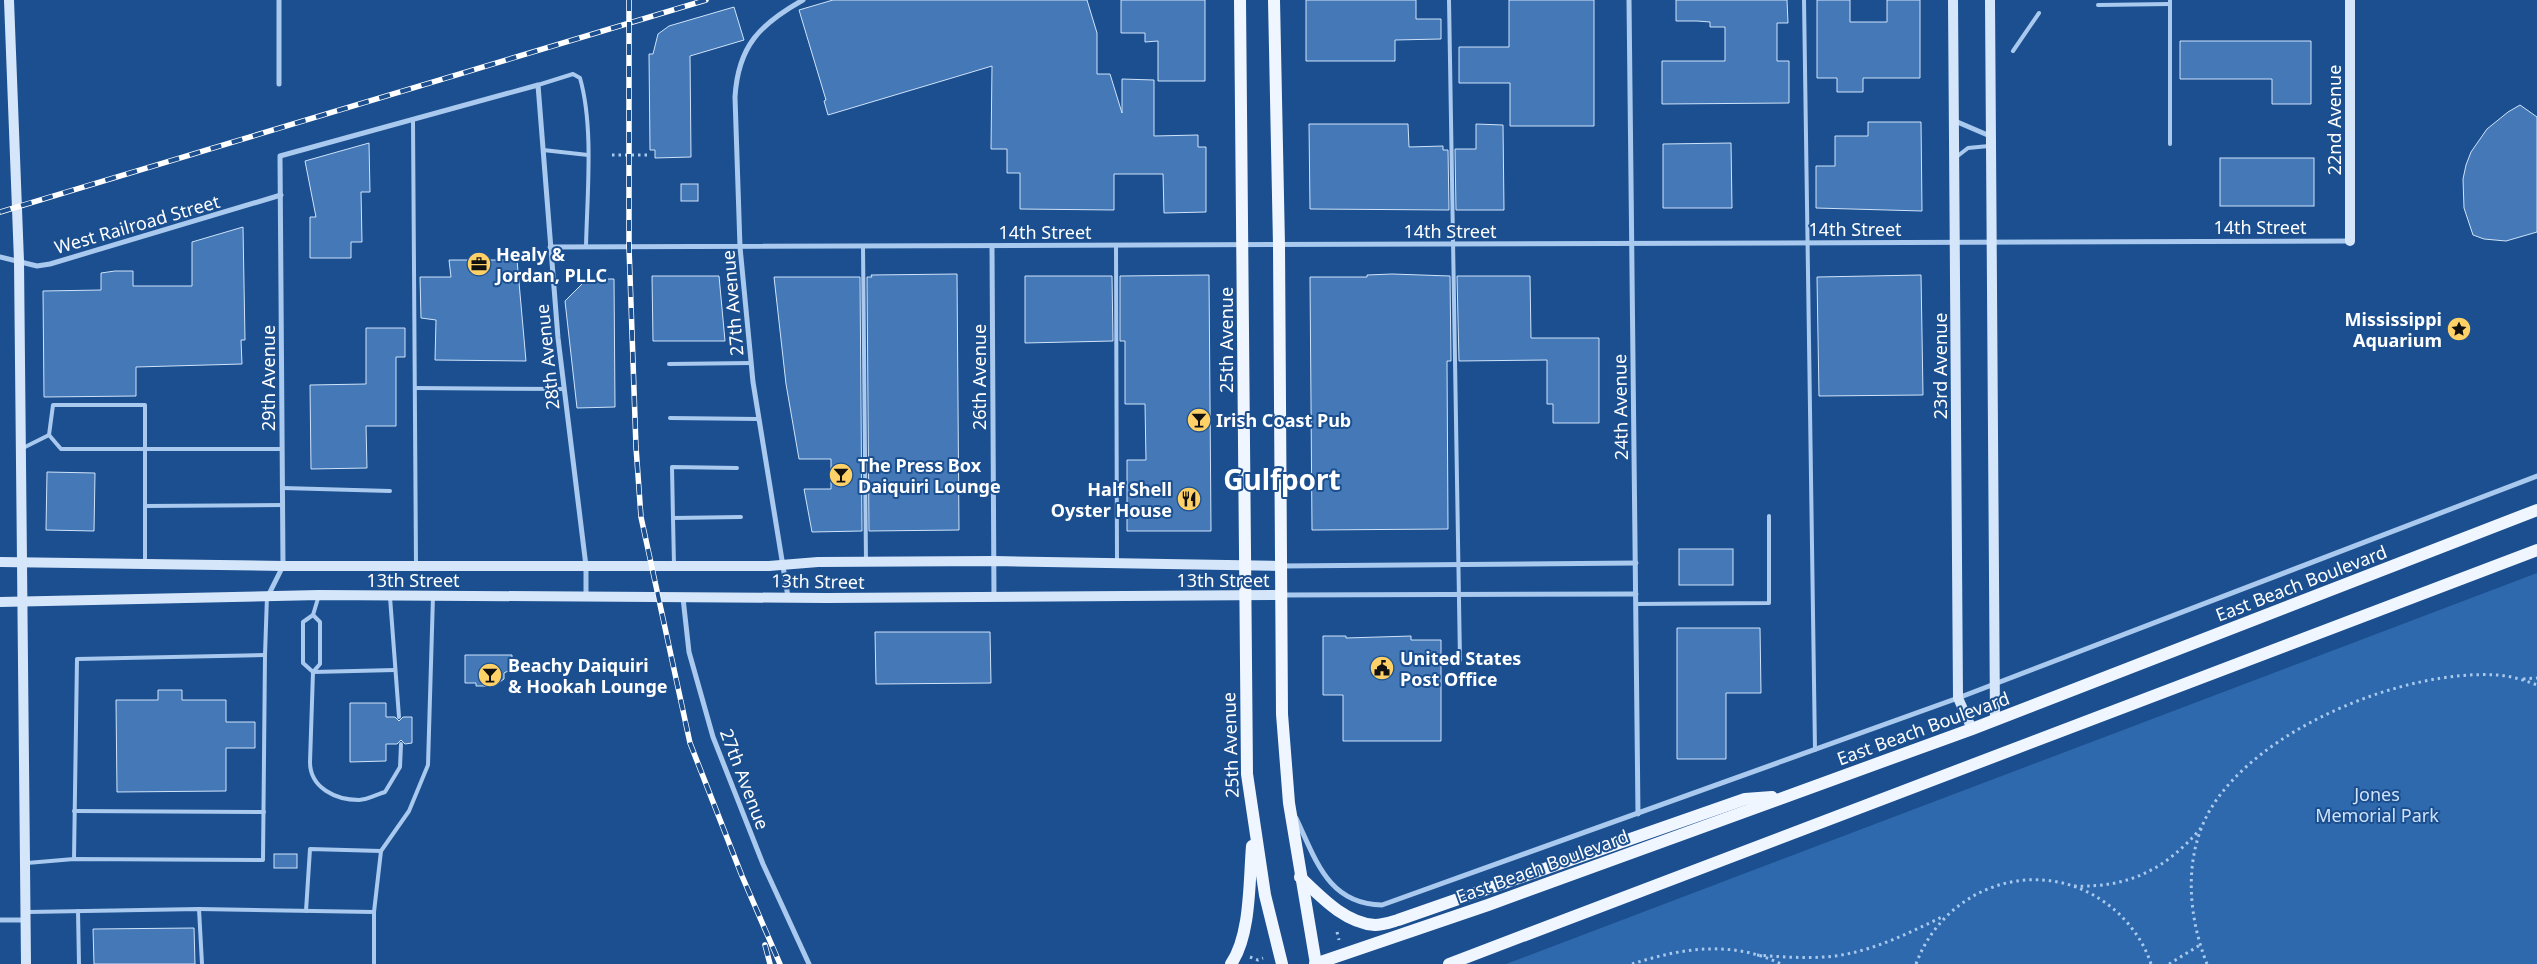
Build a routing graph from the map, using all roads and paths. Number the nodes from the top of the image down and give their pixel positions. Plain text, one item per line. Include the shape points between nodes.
1 (9, 0) edge
2 (279, 0) edge
3 (803, 0) edge
4 (1240, 0) edge
5 (1274, 0) edge
6 (1449, 0) edge
7 (1629, 0) edge
8 (1804, 0) edge
9 (1953, 0) edge
10 (1990, 0) edge
11 (2350, 0) edge
12 (2170, 2) edge
13 (2098, 5) dead end
14 (2039, 13) dead end
15 (2013, 51) dead end
16 (279, 84) dead end
17 (538, 85) junction
18 (413, 120) junction
19 (1954, 120) junction
20 (1992, 142) junction
21 (2170, 144) dead end
22 (542, 150) junction
23 (648, 154) dead end
24 (588, 155) junction
25 (612, 155) dead end
26 (1954, 159) junction
27 (281, 195) junction
28 (2350, 241) joint
29 (1955, 242) junction
30 (1992, 242) junction
31 (1806, 243) junction
32 (1452, 244) junction
33 (1632, 244) junction
34 (1116, 245) junction
35 (1243, 245) junction
36 (1279, 245) junction
37 (863, 246) junction
38 (992, 246) junction
39 (550, 247) junction
40 (586, 247) junction
41 (740, 247) junction
42 (0, 257) edge
43 (18, 261) junction
44 (751, 363) junction
45 (669, 364) dead end
46 (415, 388) junction
47 (564, 389) junction
48 (670, 418) dead end
49 (758, 418) junction
50 (49, 435) junction
51 (21, 449) junction
52 (145, 449) junction
53 (282, 449) junction
54 (737, 468) dead end
55 (2537, 476) edge
56 (283, 488) junction
57 (390, 491) dead end
58 (283, 505) junction
59 (145, 506) junction
60 (2537, 510) edge
61 (1769, 516) dead end
62 (741, 517) dead end
63 (673, 518) junction
64 (2537, 550) edge
65 (994, 561) junction
66 (0, 562) edge
67 (866, 562) junction
68 (1117, 562) junction
69 (23, 563) junction
70 (1636, 563) junction
71 (145, 564) junction
72 (783, 564) junction
73 (1458, 564) junction
74 (283, 566) junction
75 (416, 566) junction
76 (586, 566) junction
77 (674, 566) junction
78 (1245, 566) junction
79 (1281, 566) junction
80 (1636, 594) junction
81 (319, 595) junction
82 (1245, 595) junction
83 (1281, 595) junction
84 (1458, 595) junction
85 (267, 596) junction
86 (390, 596) junction
87 (433, 596) junction
88 (586, 596) junction
89 (683, 596) junction
90 (788, 597) junction
91 (994, 598) junction
92 (0, 602) edge
93 (23, 602) junction
94 (1636, 604) junction
95 (313, 615) junction
96 (264, 655) junction
97 (1460, 660) dead end
98 (395, 670) junction
99 (313, 672) junction
100 (2537, 678) edge
101 (2520, 679) junction
102 (1995, 684) junction
103 (2537, 685) edge
104 (1958, 698) junction
105 (399, 717) dead end
106 (1996, 720) junction
107 (1972, 729) junction
108 (401, 744) dead end
109 (1815, 750) junction
110 (1792, 795) junction
111 (1289, 803) junction
112 (74, 811) junction
113 (264, 812) junction
114 (1638, 814) junction
115 (2202, 827) junction
116 (1254, 829) junction
117 (381, 851) junction
118 (74, 859) junction
119 (25, 863) junction
120 (1300, 877) junction
121 (2071, 886) junction
122 (199, 908) junction
123 (78, 911) junction
124 (306, 911) junction
125 (374, 912) junction
126 (1947, 914) junction
127 (26, 916) junction
128 (0, 920) edge
129 (1335, 933) dead end
130 (1340, 940) dead end
131 (2200, 945) junction
132 (1757, 955) junction
133 (1263, 958) dead end
134 (1453, 963) edge
135 (26, 964) edge
136 (79, 964) edge
137 (202, 964) edge
138 (374, 964) edge
139 (809, 964) edge
140 (1231, 964) edge
141 (1258, 964) edge
142 (1282, 964) edge
143 (1315, 964) edge
144 (1632, 964) edge
145 (1781, 964) edge
146 (1916, 964) edge
147 (2151, 964) edge
148 (2169, 964) edge
149 (2207, 964) edge

1 - 43 street
2 - 16 street
3 - 41 street, 27th Avenue via 775,16 752,40 736,74
4 - 35 main road, 25th Avenue
5 - 36 main road
6 - 32 lane
7 - 33 street, 24th Avenue
8 - 31 lane
9 - 19 street, 23rd Avenue
10 - 20 street
11 - 28 street, 22nd Avenue
12 - 13 lane
12 - 21 lane
14 - 15 lane
17 - 18 street
17 - 22 street, 28th Avenue
17 - 24 lane via 573,74 580,78 584,92
18 - 27 street, 29th Avenue via 280,156
18 - 46 lane
19 - 20 street
19 - 26 street, 23rd Avenue
20 - 26 lane via 1974,146
20 - 30 street
22 - 24 lane
22 - 39 street, 28th Avenue
23 - 25 path
24 - 40 lane
26 - 29 street, 23rd Avenue
27 - 43 street, West Railroad Street via 50,264 37,266
27 - 53 street, 29th Avenue
28 - 30 street, 14th Street
29 - 30 street, 14th Street
29 - 31 street, 14th Street
29 - 104 street, 23rd Avenue
30 - 102 street
31 - 33 street, 14th Street
31 - 109 lane
32 - 33 street, 14th Street
32 - 36 street, 14th Street
32 - 73 lane
33 - 70 street, 24th Avenue
34 - 35 street, 14th Street
34 - 38 street, 14th Street
34 - 68 lane
35 - 36 street, 14th Street
35 - 78 main road, 25th Avenue
36 - 79 main road
37 - 38 street, 14th Street
37 - 41 street, 14th Street
37 - 67 lane
38 - 65 street, 26th Avenue
39 - 40 street, 14th Street
39 - 47 street, 28th Avenue
40 - 41 street, 14th Street
41 - 44 street, 27th Avenue
42 - 43 street, West Railroad Street
43 - 51 street
44 - 45 lane
44 - 49 street, 27th Avenue
46 - 47 lane
46 - 75 lane
47 - 76 street, 28th Avenue
48 - 49 lane
49 - 72 street, 27th Avenue
50 - 51 lane
50 - 52 lane via 61,449
50 - 52 lane via 53,405 145,405
51 - 69 street
52 - 53 lane
52 - 59 lane
53 - 56 street, 29th Avenue
54 - 63 lane via 672,467
55 - 102 street
56 - 57 lane
56 - 58 street, 29th Avenue
58 - 59 lane
58 - 74 street, 29th Avenue
59 - 71 lane
60 - 106 main road, East Beach Boulevard
61 - 94 lane via 1769,603
62 - 63 lane
63 - 77 lane
64 - 134 main road
65 - 67 street, 13th Street
65 - 68 street, 13th Street
65 - 91 street, 26th Avenue
66 - 69 street, 13th Street
67 - 72 street, 13th Street
68 - 78 street, 13th Street
69 - 71 street, 13th Street
69 - 93 street
70 - 73 street, 13th Street
70 - 80 street, 24th Avenue
71 - 74 street, 13th Street
72 - 77 street, 13th Street
72 - 90 street, 27th Avenue
73 - 79 street, 13th Street
73 - 84 lane
74 - 75 street, 13th Street
74 - 85 street, 29th Avenue
75 - 76 street, 13th Street
76 - 77 street, 13th Street
76 - 88 street, 28th Avenue
78 - 79 street, 13th Street
78 - 82 main road, 25th Avenue
79 - 83 main road
80 - 84 street, 13th Street
80 - 94 street, 24th Avenue
81 - 85 street, 13th Street
81 - 86 street, 13th Street
81 - 95 lane
82 - 83 street, 13th Street
82 - 91 street, 13th Street
82 - 116 main road, 25th Avenue via 1246,764
83 - 84 street, 13th Street
83 - 111 main road via 1282,714
84 - 97 lane
85 - 93 street, 13th Street
85 - 96 lane
86 - 87 street, 13th Street
86 - 98 lane
87 - 88 street, 13th Street
87 - 117 lane via 428,764 408,811
88 - 89 street, 13th Street
89 - 90 street, 13th Street
89 - 139 street, 27th Avenue via 689,652 713,737 763,864
90 - 91 street, 13th Street
92 - 93 street, 13th Street
93 - 119 street
94 - 114 street, 24th Avenue
95 - 99 lane via 320,622 320,664
95 - 99 lane via 303,622 303,663
96 - 112 lane via 77,659
96 - 113 lane
98 - 99 lane
98 - 105 lane
99 - 108 lane via 310,769 315,780 330,795 361,800 385,792 400,767
100 - 101 path
101 - 103 path
101 - 115 path via 2497,675 2449,676 2387,690 2344,706 2294,732 2253,762 2220,796
102 - 104 street
102 - 106 street
104 - 107 street, 23rd Avenue
104 - 109 street
106 - 107 main road, East Beach Boulevard
107 - 110 main road, East Beach Boulevard
109 - 114 street
110 - 120 main road via 1745,799 1377,925 1361,923 1346,915
110 - 143 main road, East Beach Boulevard
111 - 114 street via 1331,884 1354,901 1382,906
111 - 120 main road
112 - 113 lane
112 - 118 lane
113 - 118 lane via 263,860
115 - 121 path via 2178,854 2144,875 2105,886
115 - 131 path via 2195,851 2191,889
116 - 140 main road via 1245,925 1238,954
116 - 142 main road via 1265,895
117 - 124 lane via 310,849
117 - 125 lane
118 - 119 lane
119 - 127 street
120 - 143 main road
121 - 126 path via 2049,881 2005,883 1964,900
121 - 147 path via 2097,898 2126,921 2140,939
122 - 123 lane
122 - 124 lane
122 - 137 lane
123 - 127 lane
123 - 136 lane
124 - 125 lane
125 - 138 lane
126 - 132 path via 1891,940 1848,953 1807,957
126 - 146 path via 1932,931
127 - 128 street
127 - 135 street
129 - 130 path
131 - 148 path
131 - 149 path
132 - 144 path via 1724,949 1692,949
132 - 145 path
133 - 141 path via 1258,960

